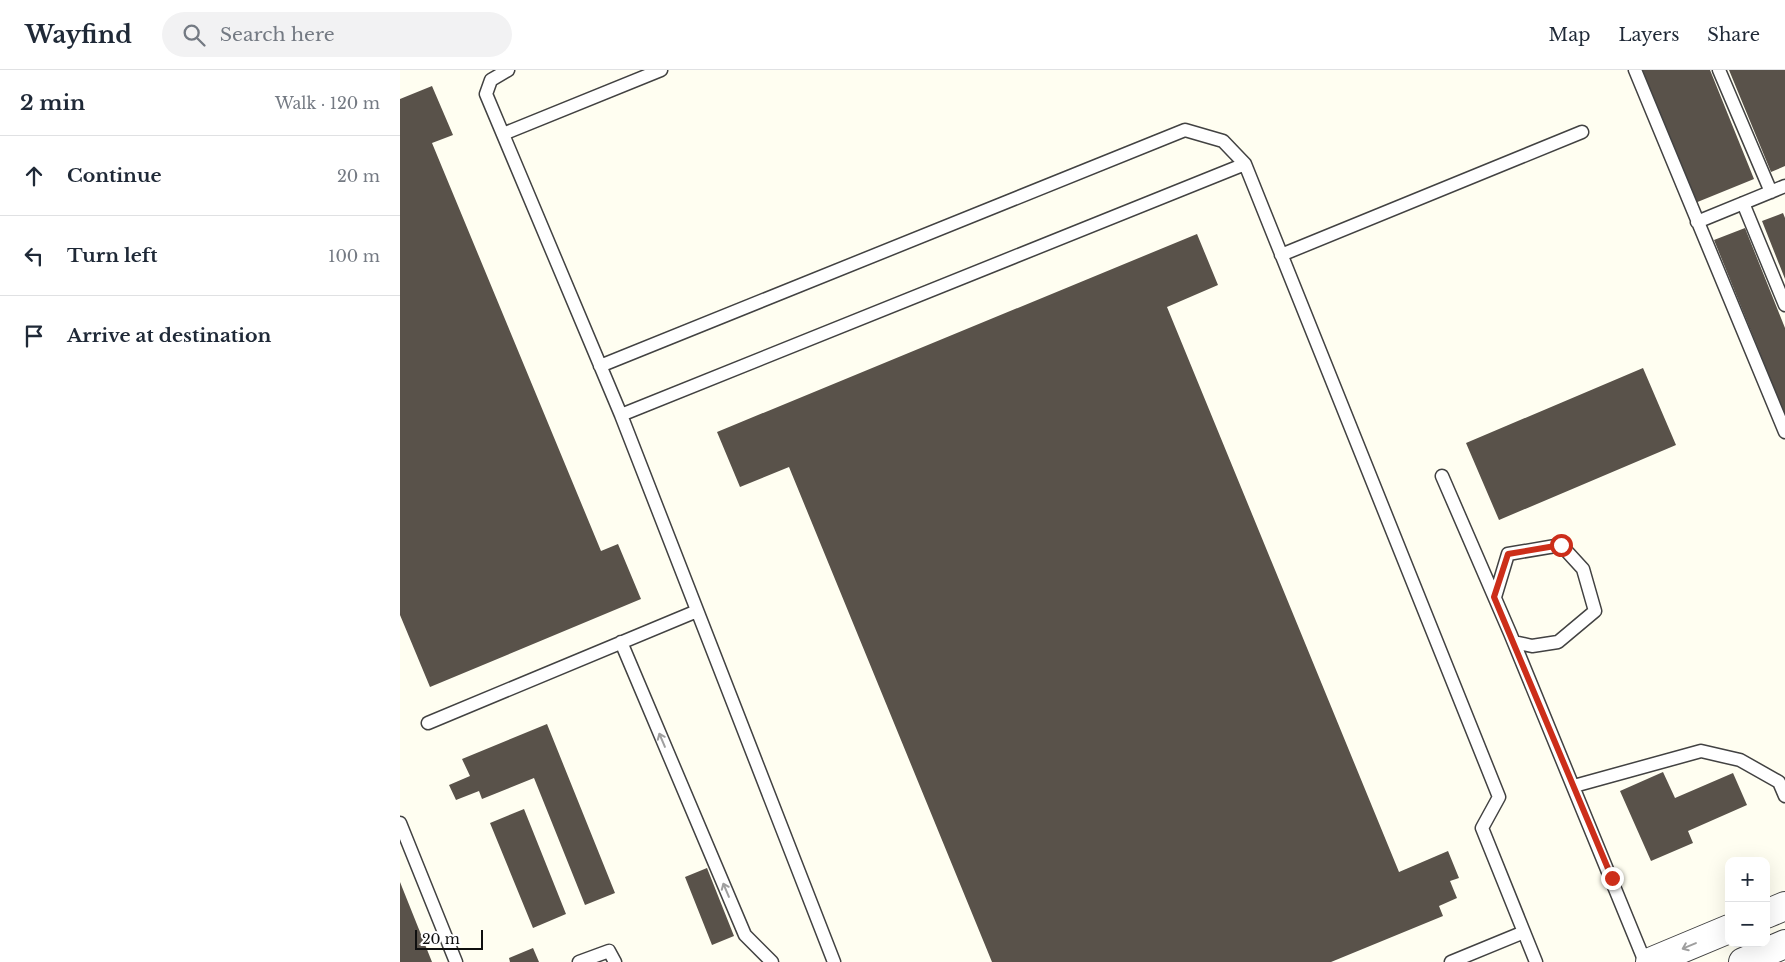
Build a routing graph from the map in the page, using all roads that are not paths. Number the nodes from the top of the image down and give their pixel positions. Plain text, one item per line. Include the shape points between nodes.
1 (508, 70) edge
2 (661, 70) edge
3 (1634, 70) edge
4 (1719, 70) edge
5 (1582, 132) dead end
6 (502, 134) junction
7 (1245, 164) junction
8 (1780, 191) edge
9 (1743, 203) junction
10 (1698, 222) junction
11 (1281, 255) junction
12 (1785, 306) edge
13 (600, 366) junction
14 (621, 415) junction
15 (1785, 432) edge
16 (1442, 476) dead end
17 (1494, 597) junction
18 (697, 611) junction
19 (621, 642) junction
20 (1514, 642) junction
21 (428, 723) dead end
22 (1574, 786) junction
23 (1785, 796) edge
24 (400, 823) edge
25 (1785, 906) edge
26 (1770, 912) edge
27 (1725, 931) edge
28 (1524, 932) junction
29 (1785, 944) edge
30 (456, 962) edge
31 (579, 962) edge
32 (615, 962) edge
33 (772, 962) edge
34 (834, 962) edge
35 (1451, 962) edge
36 (1536, 962) edge
37 (1646, 962) edge
38 (1650, 962) edge
39 (1743, 962) edge

1 - 6 lane via 491,80 486,94
2 - 6 lane
3 - 10 lane
4 - 8 lane
5 - 11 lane
6 - 13 lane
7 - 11 lane
7 - 13 lane via 1223,141 1185,130
7 - 14 lane
8 - 9 lane
9 - 10 lane
9 - 12 lane
10 - 15 lane
11 - 28 lane via 1498,797 1482,828
13 - 14 lane
14 - 18 lane
16 - 17 lane
17 - 20 lane
17 - 20 lane via 1508,554 1561,545 1583,569 1595,612 1558,642 1532,646
18 - 19 lane
18 - 34 lane
19 - 21 lane
33 -> 19 lane via 745,935
20 - 22 lane
22 - 23 lane via 1701,751 1740,760 1779,782
22 - 37 lane
24 - 30 lane
25 - 26 street
27 -> 38 street
28 - 35 lane
28 - 36 lane
29 - 39 street
31 - 32 lane via 609,950

